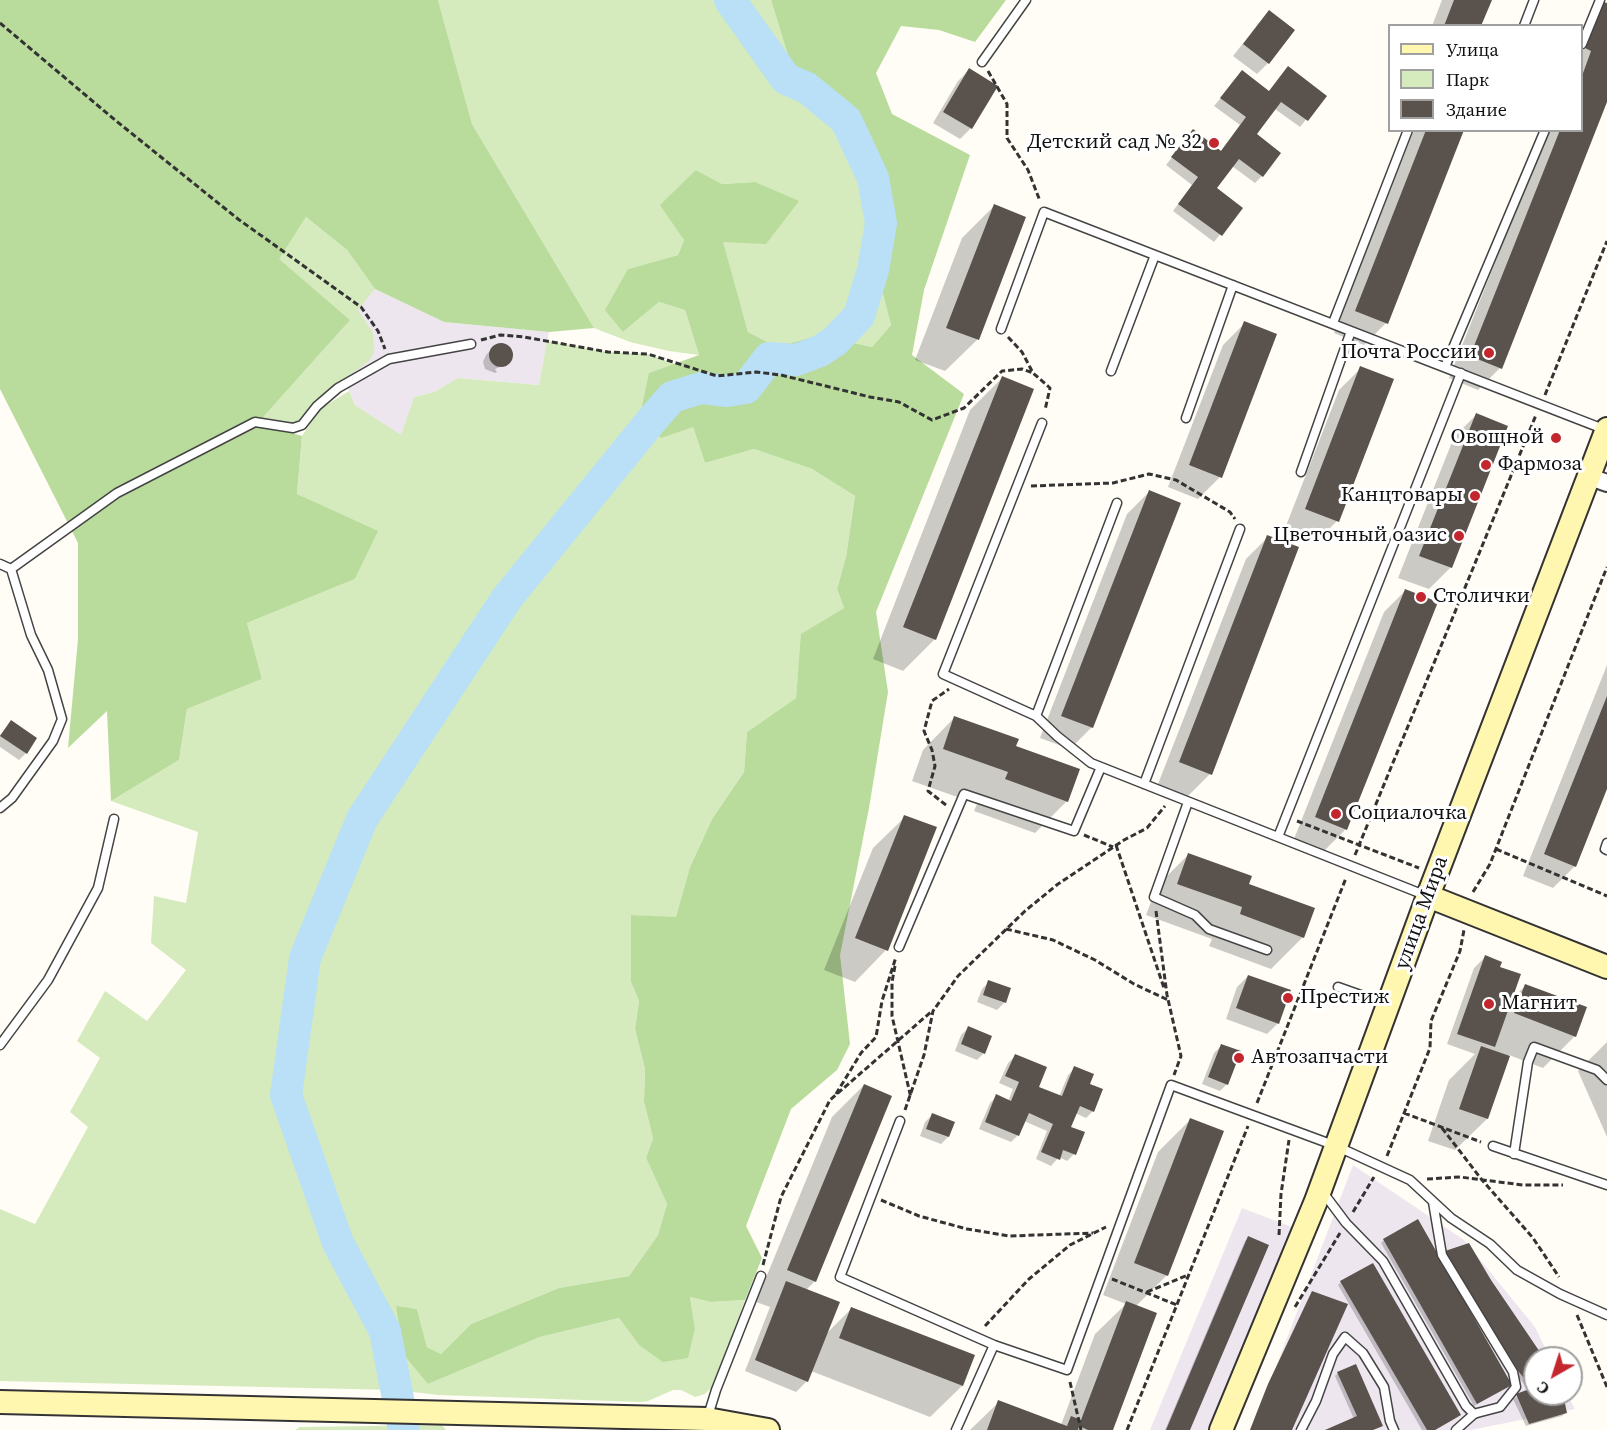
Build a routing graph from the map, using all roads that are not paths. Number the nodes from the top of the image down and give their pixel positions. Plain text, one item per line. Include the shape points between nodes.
1 (1026, 0) edge
2 (1534, 0) edge
3 (1600, 0) edge
4 (1525, 24) edge
5 (1583, 39) edge
6 (982, 62) road end
7 (1407, 132) edge
8 (1544, 132) edge
9 (1155, 255) junction
10 (1233, 285) junction
11 (1333, 323) junction
12 (1001, 329) road end
13 (1351, 330) junction
14 (471, 344) road end
15 (1445, 367) junction
16 (1111, 371) dead end
17 (1461, 373) junction
18 (1186, 418) dead end
19 (1042, 423) road end
20 (1607, 430) edge
21 (1301, 472) dead end
22 (1598, 480) edge
23 (1117, 503) dead end
24 (1240, 529) road end
25 (0, 564) edge
26 (11, 569) junction
27 (1036, 716) junction
28 (1101, 766) junction
29 (1144, 784) junction
30 (1188, 801) junction
31 (0, 808) edge
32 (114, 819) dead end
33 (1278, 837) junction
34 (1607, 843) edge
35 (1607, 850) edge
36 (1428, 896) junction
37 (899, 947) road end
38 (1267, 950) dead end
39 (1607, 967) edge
40 (1338, 987) dead end
41 (1388, 1005) junction
42 (0, 1045) edge
43 (1607, 1080) edge
44 (900, 1121) road end
45 (1336, 1146) junction
46 (1493, 1146) road end
47 (1514, 1154) junction
48 (1607, 1185) edge
49 (1321, 1189) junction
50 (1433, 1201) junction
51 (760, 1276) road end
52 (1607, 1315) edge
53 (994, 1345) junction
54 (0, 1402) edge
55 (1474, 1414) junction
56 (707, 1419) junction
57 (768, 1430) edge
58 (956, 1430) edge
59 (1221, 1430) edge
60 (1301, 1430) edge
61 (1394, 1430) edge
62 (1456, 1430) edge

1 - 6 lane
2 - 4 lane
3 - 5 lane
7 - 11 lane
8 - 15 lane
9 - 10 lane
9 - 12 lane via 1044,212
9 - 16 lane
10 - 11 lane
10 - 18 lane
11 - 13 lane
13 - 15 lane
13 - 21 lane
14 - 26 lane via 389,359 338,388 302,425 293,428 255,422 117,493
15 - 17 lane
17 - 20 lane
17 - 33 lane
19 - 27 lane via 943,674
20 - 22 main road, улица Мира
22 - 36 main road, улица Мира
23 - 27 lane
24 - 29 lane
25 - 26 lane
26 - 31 lane via 62,718 53,741 12,798
27 - 28 lane via 1091,763
28 - 29 lane
28 - 37 lane via 1074,831 964,794
29 - 30 lane
30 - 33 lane
30 - 38 lane via 1154,897 1195,915 1209,928
32 - 42 lane via 98,888 48,980
33 - 36 lane
34 - 35 lane
36 - 39 main road
36 - 41 main road, улица Мира
40 - 41 lane
41 - 45 main road, улица Мира
43 - 47 lane via 1597,1070 1534,1047 1528,1062
44 - 53 lane via 840,1277
45 - 49 main road, улица Мира
45 - 50 lane via 1410,1180
45 - 53 lane via 1171,1085 1067,1370
46 - 47 lane
47 - 48 lane
49 - 55 lane via 1346,1223 1383,1261
49 - 59 main road, улица Мира
50 - 52 lane via 1517,1269
50 - 55 lane via 1442,1255 1512,1372 1516,1387 1500,1407
51 - 56 lane
53 - 58 lane
54 - 56 main road
55 - 62 lane
56 - 57 main road
60 - 61 lane via 1333,1354 1345,1337 1363,1353 1384,1387

